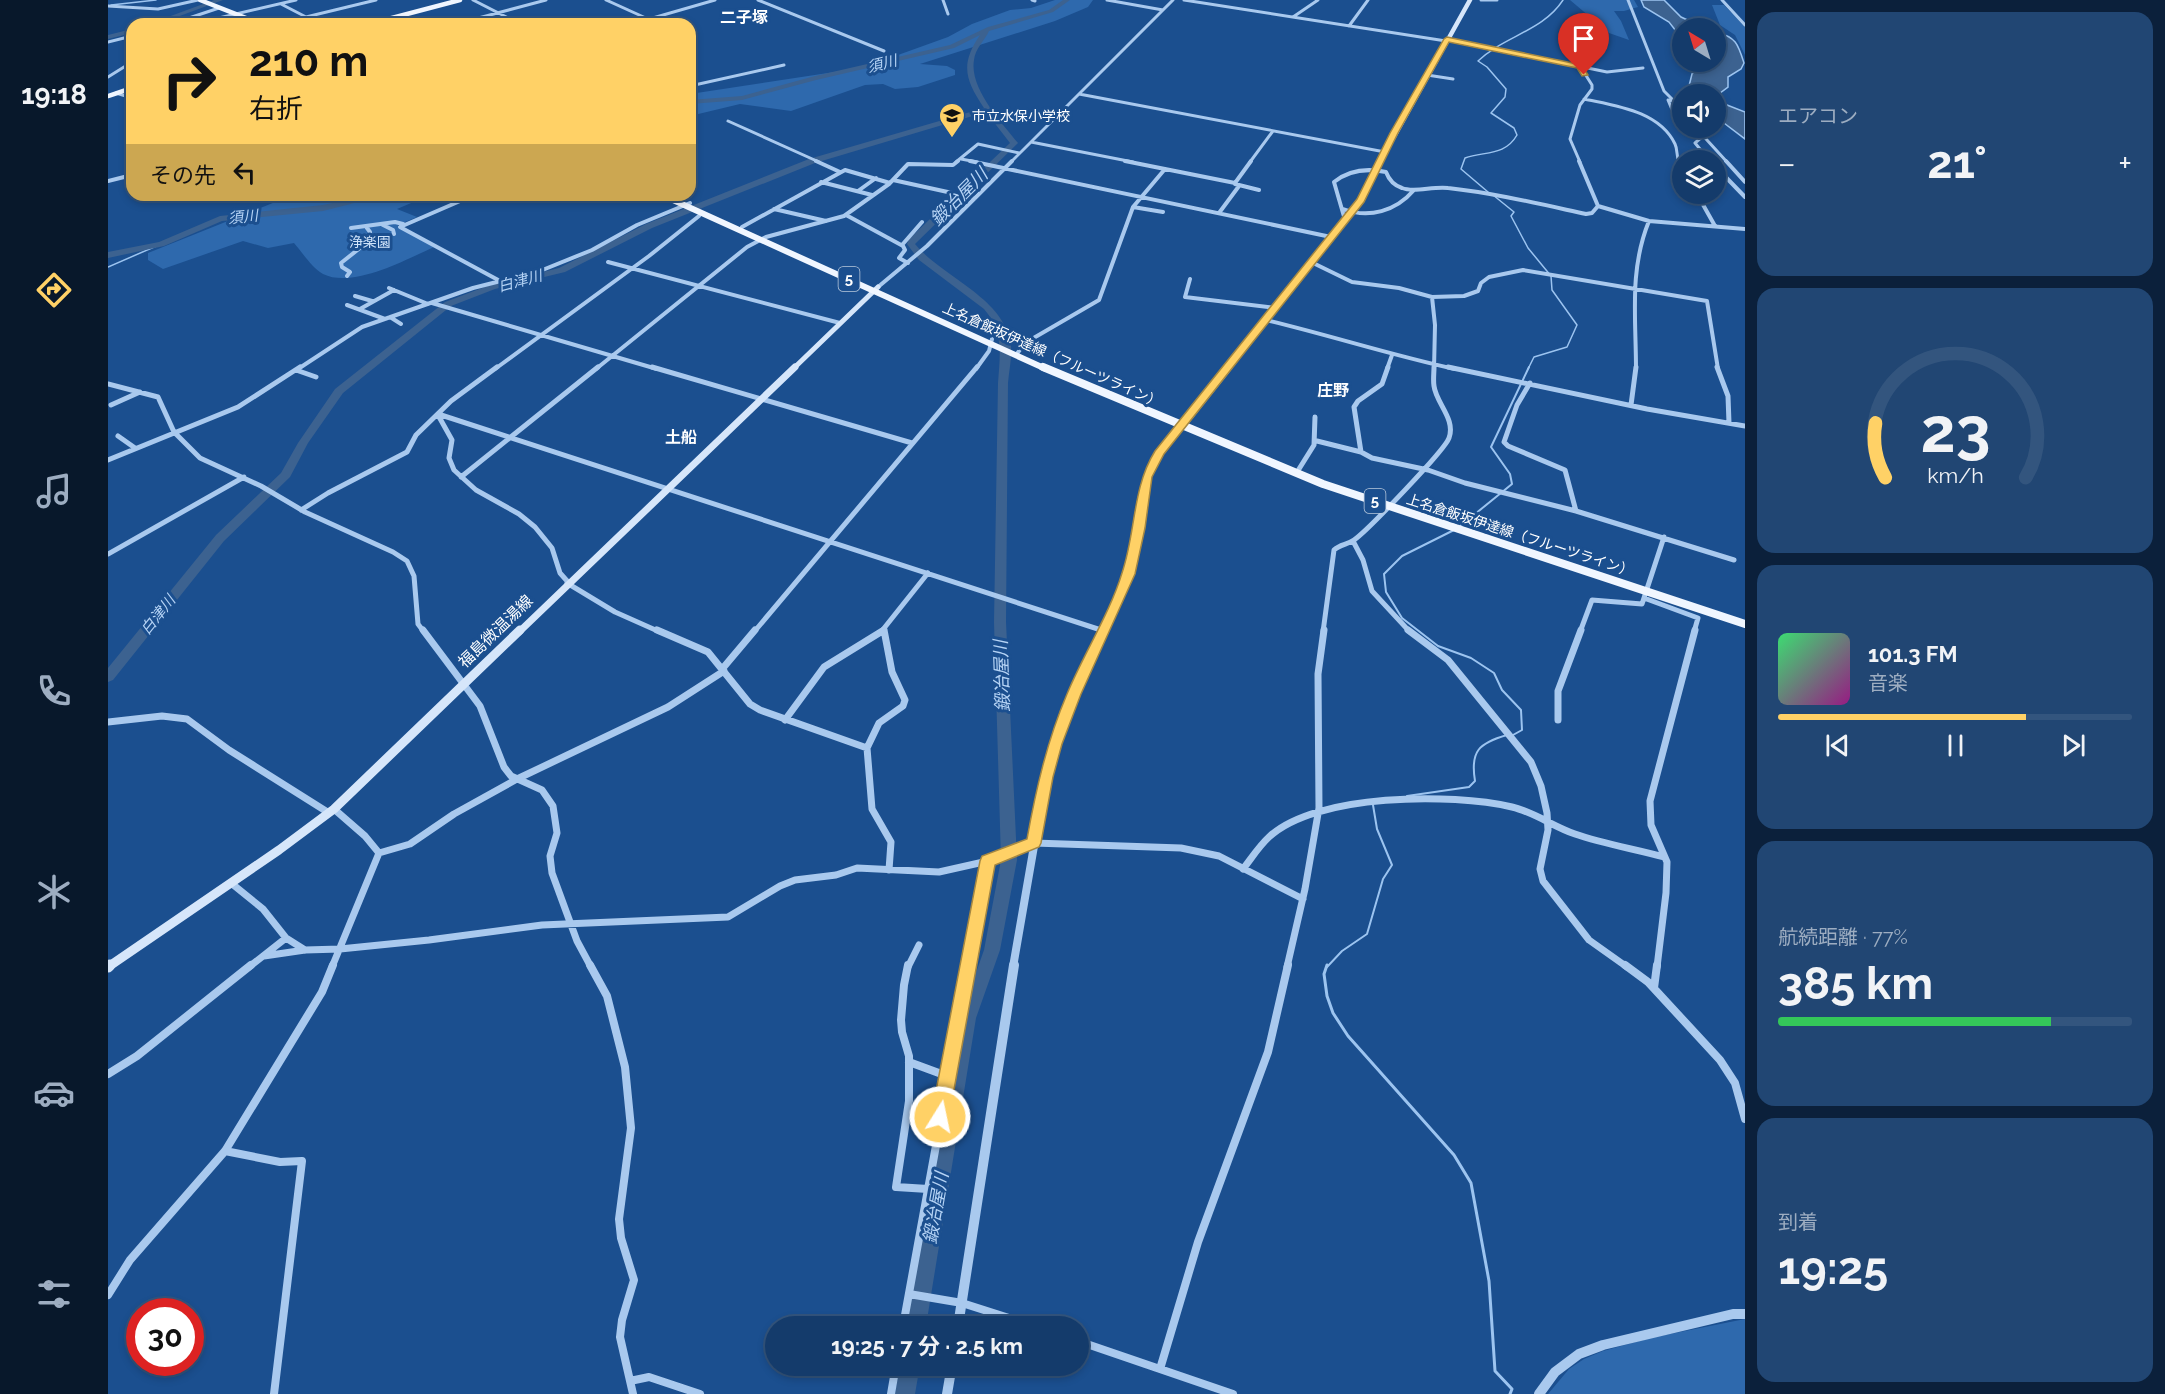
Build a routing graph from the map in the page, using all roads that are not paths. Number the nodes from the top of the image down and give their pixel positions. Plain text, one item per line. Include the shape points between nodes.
1 (296, 0) edge
2 (376, 0) edge
3 (460, 0) edge
4 (473, 0) edge
5 (546, 0) edge
6 (606, 0) edge
7 (715, 0) edge
8 (758, 0) edge
9 (943, 0) edge
10 (1107, 0) edge
11 (1173, 0) edge
12 (1184, 0) edge
13 (1318, 0) edge
14 (1368, 0) edge
15 (1470, 0) edge
16 (1481, 0) edge
17 (1497, 0) edge
18 (1722, 0) edge
19 (200, 1) edge
20 (1627, 1) edge
21 (281, 4) junction
22 (108, 6) edge
23 (218, 8) junction
24 (1162, 10) junction
25 (498, 13) junction
26 (236, 14) junction
27 (948, 14) dead end
28 (1293, 17) junction
29 (189, 18) edge
30 (218, 18) edge
31 (246, 18) edge
32 (392, 18) edge
33 (479, 18) edge
34 (508, 18) edge
35 (647, 18) edge
36 (652, 18) edge
37 (1745, 25) edge
38 (1349, 26) junction
39 (126, 38) edge
40 (1447, 40) junction
41 (108, 42) edge
42 (884, 51) dead end
43 (784, 65) dead end
44 (126, 66) edge
45 (1580, 66) junction
46 (1643, 68) dead end
47 (122, 69) junction
48 (108, 70) edge
49 (1427, 75) junction
50 (108, 77) edge
51 (1453, 79) dead end
52 (696, 84) edge
53 (126, 90) edge
54 (116, 93) junction
55 (1079, 94) junction
56 (108, 96) edge
57 (126, 96) edge
58 (1584, 99) junction
59 (1672, 99) edge
60 (728, 121) dead end
61 (1274, 131) junction
62 (1701, 138) edge
63 (1705, 138) edge
64 (1031, 142) junction
65 (1677, 150) edge
66 (1701, 150) edge
67 (1385, 152) junction
68 (1019, 153) junction
69 (961, 159) junction
70 (1004, 168) junction
71 (1165, 169) junction
72 (1378, 170) junction
73 (840, 172) junction
74 (126, 176) edge
75 (1726, 177) edge
76 (876, 178) junction
77 (108, 181) edge
78 (821, 181) junction
79 (892, 181) junction
80 (1745, 182) edge
81 (1237, 184) junction
82 (1259, 190) dead end
83 (1414, 190) junction
84 (858, 191) junction
85 (872, 195) junction
86 (1745, 196) edge
87 (1142, 197) junction
88 (975, 198) junction
89 (459, 201) edge
90 (678, 201) edge
91 (682, 201) edge
92 (1703, 204) edge
93 (689, 205) junction
94 (1598, 206) junction
95 (1134, 207) junction
96 (774, 209) junction
97 (1343, 209) junction
98 (1162, 212) dead end
99 (1219, 213) junction
100 (1351, 213) junction
101 (703, 214) junction
102 (846, 215) junction
103 (1346, 220) junction
104 (826, 221) junction
105 (1648, 221) junction
106 (922, 222) dead end
107 (403, 224) junction
108 (383, 225) junction
109 (1715, 226) junction
110 (742, 227) junction
111 (351, 228) dead end
112 (367, 228) junction
113 (1745, 229) edge
114 (394, 234) dead end
115 (1331, 237) junction
116 (764, 239) junction
117 (902, 246) junction
118 (608, 262) dead end
119 (1311, 262) junction
120 (908, 263) junction
121 (632, 268) junction
122 (347, 276) dead end
123 (1190, 279) dead end
124 (500, 281) junction
125 (699, 286) junction
126 (876, 288) junction
127 (1633, 288) junction
128 (356, 297) dead end
129 (1432, 297) junction
130 (372, 301) junction
131 (430, 303) junction
132 (347, 305) dead end
133 (1276, 308) junction
134 (360, 309) junction
135 (388, 318) junction
136 (1266, 320) junction
137 (840, 323) junction
138 (401, 324) dead end
139 (542, 335) junction
140 (994, 343) junction
141 (1017, 353) junction
142 (1392, 355) junction
143 (613, 356) junction
144 (1435, 363) junction
145 (296, 370) junction
146 (316, 377) dead end
147 (1530, 383) junction
148 (108, 384) edge
149 (141, 392) junction
150 (760, 400) junction
151 (111, 405) dead end
152 (1631, 405) junction
153 (438, 414) junction
154 (1315, 417) dead end
155 (1729, 423) junction
156 (1183, 424) junction
157 (1745, 426) edge
158 (174, 432) junction
159 (118, 436) dead end
160 (512, 436) junction
161 (1317, 441) junction
162 (912, 443) junction
163 (135, 448) junction
164 (1361, 452) junction
165 (108, 460) edge
166 (1299, 469) junction
167 (1423, 470) junction
168 (244, 477) junction
169 (461, 477) junction
170 (668, 488) junction
171 (1389, 503) junction
172 (301, 510) junction
173 (1576, 511) junction
174 (1664, 537) junction
175 (830, 541) junction
176 (1353, 541) junction
177 (108, 554) edge
178 (1734, 560) dead end
179 (928, 573) junction
180 (568, 582) junction
181 (1646, 592) junction
182 (1671, 603) junction
183 (1745, 618) edge
184 (1745, 624) edge
185 (884, 630) junction
186 (1104, 631) junction
187 (723, 670) junction
188 (464, 682) junction
189 (785, 720) junction
190 (1558, 720) dead end
191 (108, 722) edge
192 (867, 748) junction
193 (517, 779) junction
194 (1319, 810) junction
195 (331, 811) junction
196 (1547, 823) junction
197 (1034, 843) junction
198 (379, 852) junction
199 (1664, 857) junction
200 (988, 861) junction
201 (1243, 869) junction
202 (889, 870) junction
203 (231, 883) junction
204 (1303, 899) junction
205 (571, 925) junction
206 (286, 938) junction
207 (919, 945) dead end
208 (340, 949) junction
209 (305, 950) junction
210 (264, 956) junction
211 (108, 967) edge
212 (1654, 988) junction
213 (909, 1062) junction
214 (108, 1074) edge
215 (947, 1076) junction
216 (1745, 1119) edge
217 (225, 1151) junction
218 (928, 1189) junction
219 (108, 1295) edge
220 (912, 1295) junction
221 (962, 1303) junction
222 (1745, 1314) edge
223 (906, 1316) edge
224 (960, 1316) edge
225 (1003, 1316) edge
226 (1089, 1345) edge
227 (1160, 1369) junction
228 (894, 1376) edge
229 (950, 1376) edge
230 (630, 1381) junction
231 (274, 1394) edge
232 (633, 1394) edge
233 (700, 1394) edge
234 (891, 1394) edge
235 (947, 1394) edge
236 (1233, 1394) edge
237 (1539, 1394) edge

1 - 21 street
2 - 21 street via 307,17
3 - 32 main road
4 - 25 street
5 - 25 street
6 - 35 street
7 - 36 street
8 - 42 street
9 - 27 street
10 - 24 street
11 - 24 street
12 - 28 street
13 - 28 street
14 - 38 street
15 - 40 main road
16 - 17 street
18 - 37 street
19 - 22 street via 158,9
19 - 23 main road
20 - 59 street via 1664,91
21 - 26 street
23 - 26 main road
23 - 29 street
24 - 55 street
25 - 33 street
25 - 34 street
26 - 30 street
26 - 31 main road
28 - 38 street
38 - 40 street
39 - 41 street
40 - 45 street
40 - 49 main road
43 - 52 street
44 - 47 street
45 - 46 street via 1608,72
45 - 58 street via 1592,85
47 - 48 street
47 - 50 street
49 - 51 street
49 - 67 main road
53 - 54 main road
54 - 56 main road
54 - 57 street
55 - 61 street
55 - 64 street
58 - 65 street via 1637,111 1666,130
58 - 94 street via 1572,124 1570,139
60 - 73 street
61 - 67 street
61 - 81 street
62 - 66 street via 1695,143
63 - 80 street
64 - 68 street
64 - 71 street
67 - 72 main road
68 - 69 street via 978,144
68 - 70 street
69 - 70 street
69 - 79 street via 949,166 908,164
70 - 87 street
70 - 88 street
71 - 81 street
71 - 87 street
72 - 83 street via 1386,172 1390,182 1398,187
72 - 97 street via 1368,169 1335,180
72 - 100 main road
73 - 76 street via 849,169
73 - 78 street
74 - 77 street
75 - 86 street
76 - 79 street
76 - 84 street
78 - 84 street
78 - 96 street
79 - 85 street
79 - 88 street
81 - 82 street
81 - 99 street
83 - 94 street via 1434,186 1483,192 1589,215
83 - 100 street via 1388,210
84 - 85 street
85 - 102 street
87 - 95 street
87 - 99 street
88 - 120 street
89 - 107 street
90 - 93 main road, 上名倉飯坂伊達線（フルーツライン） / 5
91 - 93 main road, 上名倉飯坂伊達線（フルーツライン） / 5
92 - 109 street
93 - 101 main road, 上名倉飯坂伊達線（フルーツライン） / 5
93 - 124 street via 540,271
94 - 105 street
95 - 98 street
95 - 141 street via 1099,300 1025,343
96 - 104 street
96 - 110 street
97 - 100 street
97 - 103 street
99 - 115 street
100 - 103 main road
101 - 110 main road, 上名倉飯坂伊達線（フルーツライン） / 5
101 - 116 main road, 上名倉飯坂伊達線（フルーツライン） / 5
101 - 121 street
102 - 104 street
102 - 117 street
103 - 115 main road
104 - 116 street
105 - 109 street
105 - 127 street via 1637,252
106 - 117 street
107 - 108 street
107 - 124 street via 400,226
108 - 112 street
108 - 114 street
109 - 113 street
110 - 116 main road, 上名倉飯坂伊達線（フルーツライン） / 5
111 - 112 street
112 - 122 street via 370,240 341,263 350,272
115 - 119 main road
116 - 125 street via 743,249
116 - 126 main road, 上名倉飯坂伊達線（フルーツライン） / 5
117 - 120 street via 905,250 899,258
118 - 121 street
119 - 129 street via 1352,282
119 - 133 main road
120 - 126 street
121 - 125 street
121 - 139 street
123 - 133 street via 1185,297
124 - 131 street
125 - 137 street
125 - 143 street
126 - 137 main road, 福島微温湯線
126 - 140 main road, 上名倉飯坂伊達線（フルーツライン） / 5
127 - 129 street via 1523,270 1491,275 1483,280 1478,291 1464,296
127 - 152 street via 1636,376
127 - 155 street via 1709,302 1718,371 1728,396
128 - 130 street
129 - 144 street
130 - 131 street via 392,289
130 - 134 street
131 - 135 street
131 - 139 street
132 - 134 street
133 - 136 main road
134 - 135 street
135 - 138 street
135 - 145 street via 351,333
136 - 142 street
136 - 156 main road
137 - 150 main road, 福島微温湯線
139 - 143 street
139 - 153 street
140 - 141 main road, 上名倉飯坂伊達線（フルーツライン） / 5
140 - 162 street
141 - 156 main road, 上名倉飯坂伊達線（フルーツライン） / 5
142 - 144 street
142 - 164 street via 1382,384 1355,404 1353,413
143 - 150 street
143 - 160 street
144 - 147 street
144 - 167 street via 1436,394 1449,421 1450,434
145 - 146 street
145 - 158 street via 238,407
147 - 152 street
147 - 173 street via 1517,405 1504,442 1565,470
148 - 149 street
149 - 151 street
149 - 158 street via 160,399
150 - 162 street
150 - 170 main road, 福島微温湯線
152 - 155 street
153 - 160 street
153 - 169 street via 452,440 449,462
153 - 172 street via 416,435 404,454
154 - 161 street
155 - 157 street
156 - 166 main road, 上名倉飯坂伊達線（フルーツライン） / 5
156 - 171 main road, 上名倉飯坂伊達線（フルーツライン） / 5 via 1323,484
156 - 186 street via 1159,453 1147,477 1132,560
158 - 163 street
158 - 168 street via 200,458
159 - 163 street
160 - 169 street
160 - 170 street
161 - 164 street
161 - 166 street
162 - 175 street
163 - 165 street
164 - 167 street
166 - 171 main road, 上名倉飯坂伊達線（フルーツライン） / 5
167 - 171 street
167 - 173 street
168 - 172 street
168 - 177 street
169 - 180 street via 477,491 521,515 555,552 557,569
170 - 175 street
170 - 180 main road, 福島微温湯線
171 - 176 street
171 - 181 main road, 上名倉飯坂伊達線（フルーツライン） / 5
172 - 188 street via 407,561 414,576 418,624
173 - 174 street
174 - 178 street
174 - 181 street
175 - 179 street
175 - 187 street
176 - 194 street via 1334,550 1327,598 1318,674
176 - 196 street via 1377,599 1411,633 1448,660 1528,757 1538,778
179 - 185 street
179 - 186 street
180 - 187 street via 615,612 704,650
180 - 188 main road, 福島微温湯線
181 - 182 main road, 上名倉飯坂伊達線（フルーツライン） / 5
181 - 183 main road, 上名倉飯坂伊達線（フルーツライン） / 5
181 - 190 street via 1638,605 1592,600 1558,691
182 - 184 main road, 上名倉飯坂伊達線（フルーツライン） / 5
182 - 199 street via 1698,618 1650,801 1649,818
185 - 189 street via 827,664
185 - 192 street via 892,672 905,700 903,706 879,723
186 - 197 street via 1055,744
187 - 189 street via 750,704
187 - 193 street via 668,707
188 - 193 street via 485,715 499,758
188 - 195 main road, 福島微温湯線
189 - 192 street
191 - 195 street via 162,716 187,718 229,750
192 - 202 street via 872,809 891,842
193 - 198 street via 410,844
193 - 205 street via 542,789 553,806 557,833 550,856 551,868
194 - 196 street via 1369,802 1453,799 1510,806
194 - 201 street via 1269,836
194 - 204 street
195 - 198 street via 365,836
195 - 203 main road, 福島微温湯線
196 - 199 street via 1574,834
196 - 212 street via 1542,881 1589,940
197 - 200 street
197 - 201 street via 1195,849
197 - 221 street
198 - 208 street
199 - 212 street via 1666,893
200 - 202 street via 939,872
200 - 215 street
201 - 204 street
202 - 205 street via 857,868 795,880 728,916
203 - 206 street via 263,909
203 - 211 main road, 福島微温湯線
204 - 227 street via 1268,1052 1198,1242
205 - 208 street
205 - 230 street via 607,996 625,1067 631,1128 619,1219 634,1280 620,1337
206 - 209 street
206 - 210 street
207 - 213 street via 908,962 904,985 901,1028
208 - 209 street
208 - 217 street via 314,1007
209 - 210 street
210 - 214 street via 137,1056
212 - 216 street via 1730,1072
213 - 215 street
213 - 218 street via 907,1130 896,1187
215 - 218 street
217 - 219 street via 130,1260
217 - 231 street via 280,1162 302,1161
218 - 220 street
220 - 221 street
220 - 223 street
221 - 224 street
221 - 225 street
222 - 237 street via 1629,1338 1579,1354 1555,1372
226 - 227 street
227 - 236 street
228 - 234 street
229 - 235 street
230 - 232 street
230 - 233 street via 649,1377

